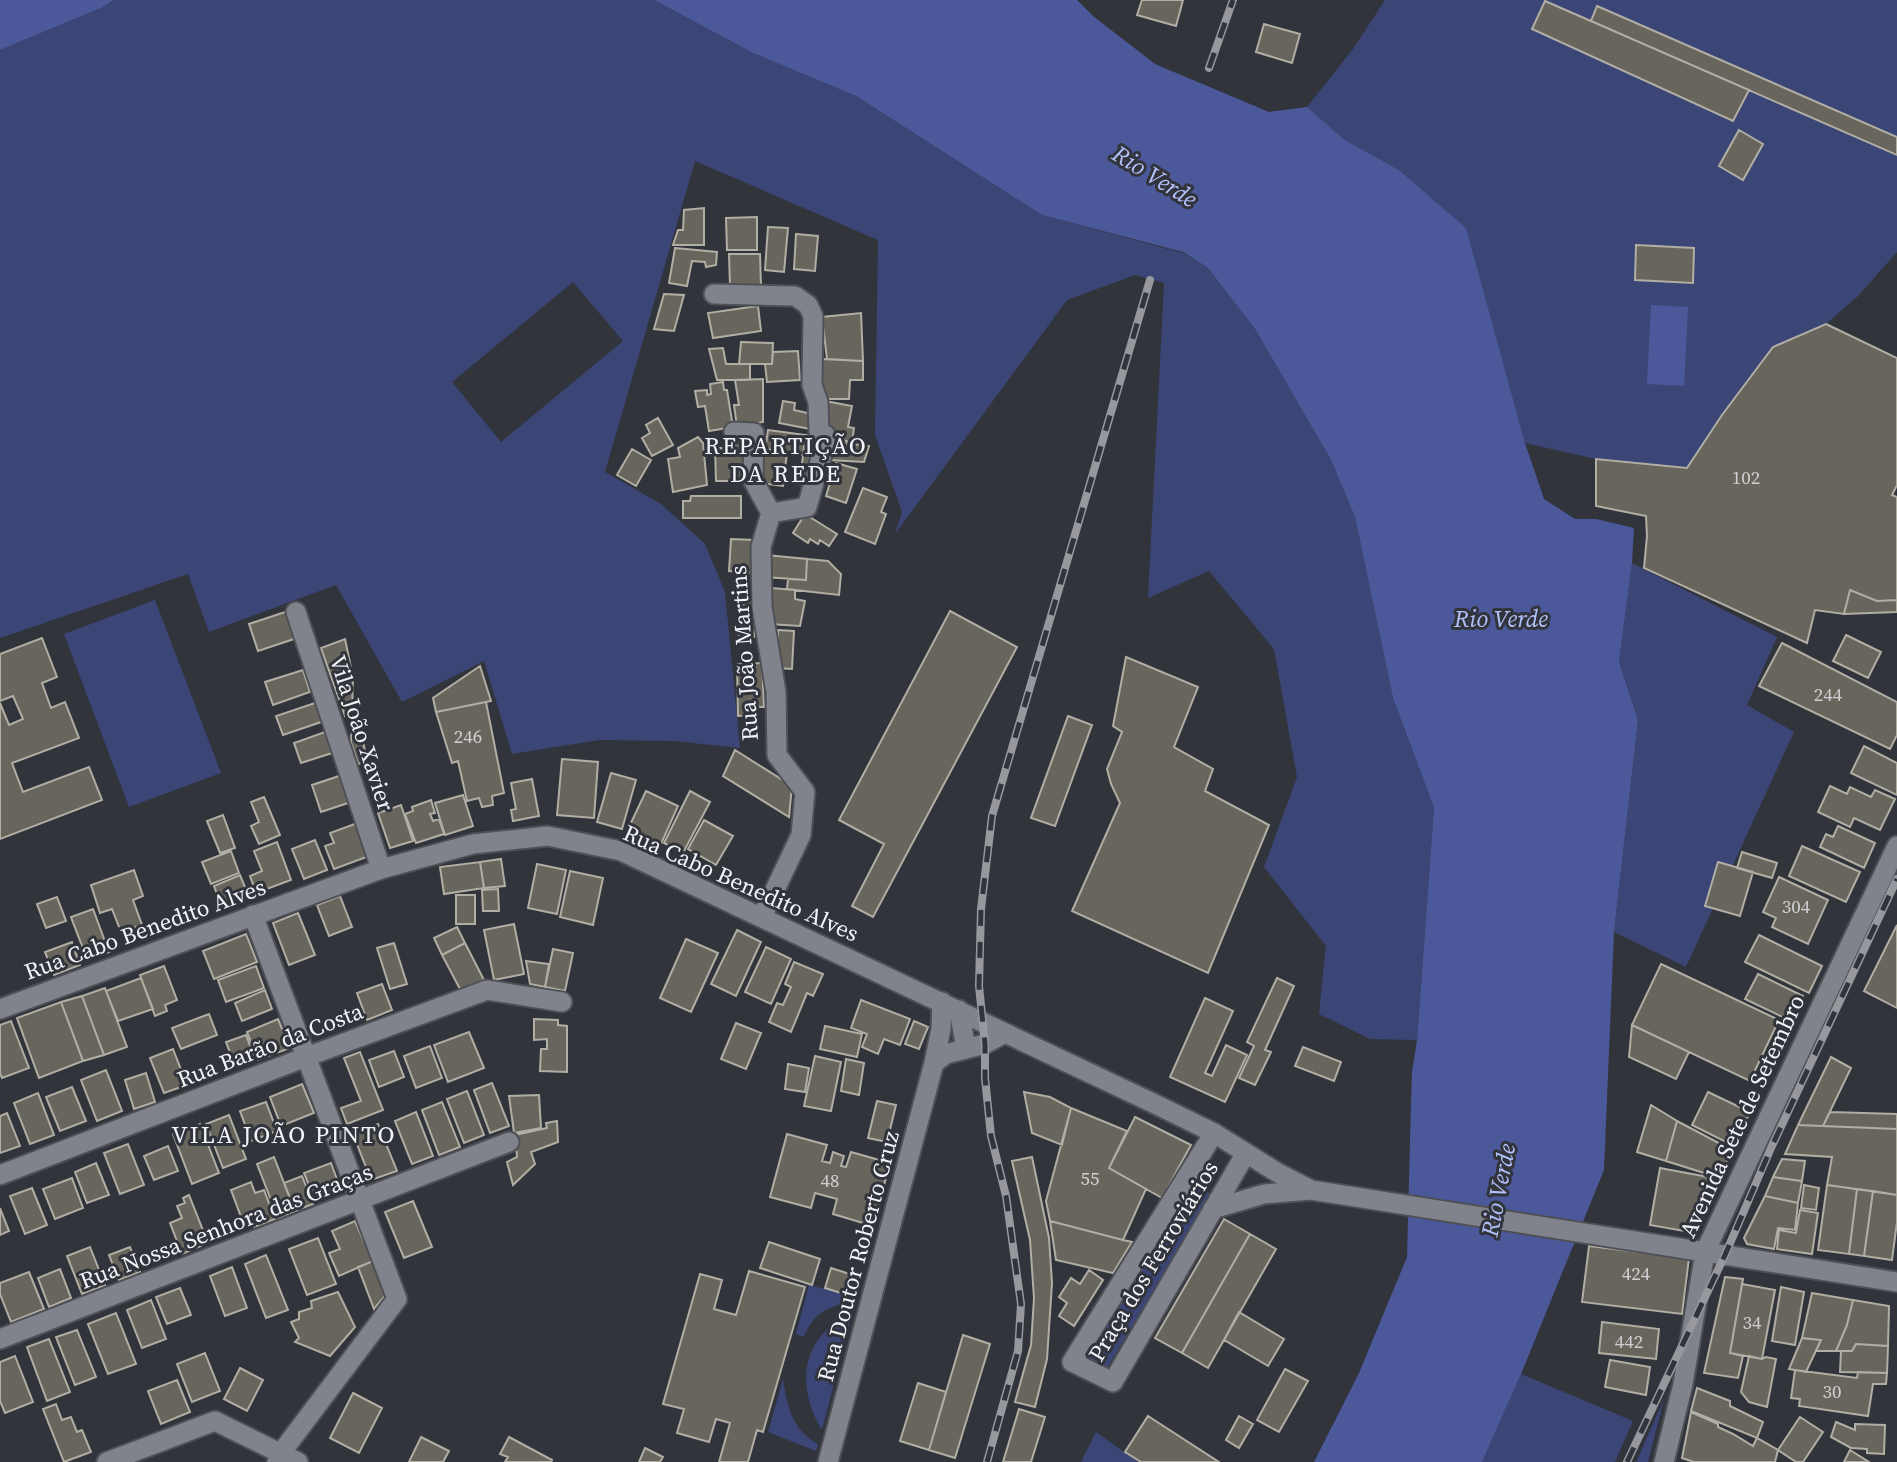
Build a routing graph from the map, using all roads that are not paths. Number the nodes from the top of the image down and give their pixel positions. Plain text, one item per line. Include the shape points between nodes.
1 (714, 295) dead end
2 (734, 432) dead end
3 (771, 513) junction
4 (296, 612) dead end
5 (1897, 846) edge
6 (381, 869) junction
7 (253, 915) junction
8 (762, 917) junction
9 (562, 1002) dead end
10 (950, 1006) junction
11 (0, 1009) edge
12 (1005, 1033) junction
13 (966, 1049) junction
14 (306, 1057) junction
15 (934, 1063) junction
16 (1214, 1133) junction
17 (509, 1142) dead end
18 (1246, 1153) junction
19 (0, 1175) edge
20 (1311, 1189) junction
21 (360, 1201) junction
22 (1213, 1209) junction
23 (1704, 1252) junction
24 (1897, 1282) edge
25 (0, 1339) edge
26 (285, 1459) edge
27 (107, 1462) edge
28 (828, 1462) edge
29 (1664, 1462) edge

1 - 3 street via 795,296 808,305 813,316 812,385 825,444 807,507
2 - 3 street via 754,433 753,480
3 - 8 street, Rua João Martins via 761,548 762,607 776,692 777,755 805,792 801,835
4 - 6 street, Vila João Xavier
5 - 23 street, Avenida Sete de Setembro
6 - 7 street, Rua Cabo Benedito Alves
6 - 8 street, Rua Cabo Benedito Alves via 472,844 548,836 621,851
7 - 11 street, Rua Cabo Benedito Alves
7 - 14 street
8 - 10 street, Rua Cabo Benedito Alves
9 - 14 street, Rua Barão da Costa via 487,990
10 - 12 street, Rua Cabo Benedito Alves
10 - 13 street
10 - 15 street, Rua Doutor Roberto Cruz
12 - 13 street
12 - 16 street, Rua Cabo Benedito Alves
13 - 15 street
14 - 19 street, Rua Barão da Costa
14 - 21 street
15 - 28 street, Rua Doutor Roberto Cruz
16 - 18 street, Rua Cabo Benedito Alves
16 - 22 street, Praça dos Ferroviários via 1072,1362 1113,1381
17 - 21 street, Rua Nossa Senhora das Graças
18 - 20 street, Rua Cabo Benedito Alves
18 - 22 street, Praça dos Ferroviários
20 - 22 street via 1264,1194
20 - 23 street
21 - 25 street, Rua Nossa Senhora das Graças
21 - 26 street via 397,1299
23 - 24 street
23 - 29 street, Avenida Sete de Setembro via 1683,1384
26 - 27 street via 215,1422

